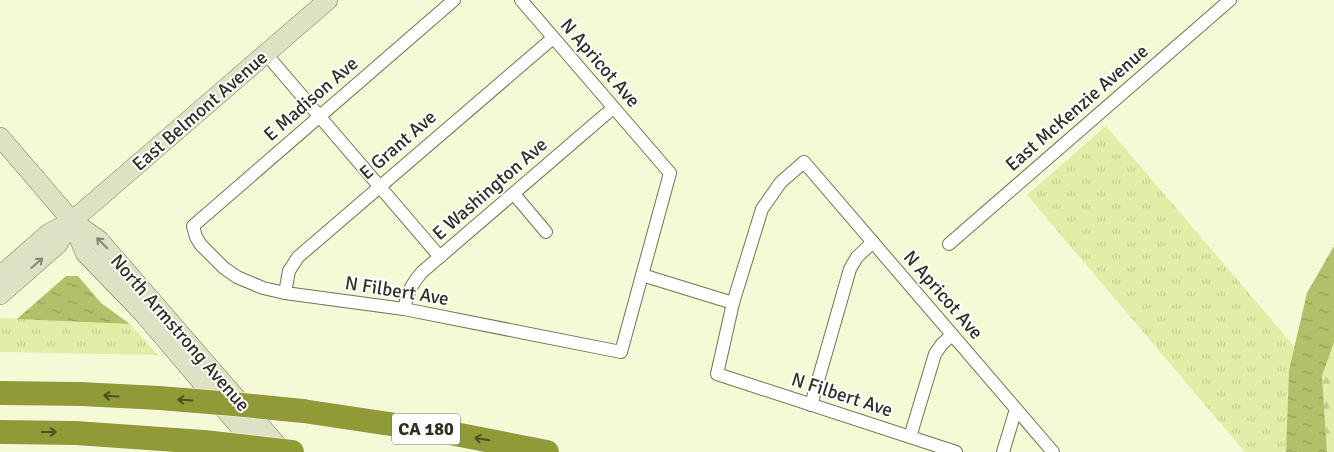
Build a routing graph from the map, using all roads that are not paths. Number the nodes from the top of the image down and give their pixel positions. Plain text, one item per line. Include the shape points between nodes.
1 (328, 0) edge
2 (454, 0) edge
3 (521, 0) edge
4 (1230, 0) edge
5 (553, 38) junction
6 (266, 54) junction
7 (613, 108) junction
8 (320, 116) junction
9 (0, 137) edge
10 (380, 186) junction
11 (514, 194) junction
12 (72, 221) junction
13 (192, 226) joint
14 (546, 232) dead end
15 (873, 242) junction
16 (949, 244) dead end
17 (440, 257) junction
18 (642, 275) junction
19 (0, 276) edge
20 (285, 293) junction
21 (0, 295) edge
22 (733, 303) junction
23 (404, 309) junction
24 (952, 335) junction
25 (0, 393) edge
26 (811, 405) junction
27 (1016, 409) junction
28 (0, 432) edge
29 (910, 437) junction
30 (261, 452) edge
31 (283, 452) edge
32 (292, 452) edge
33 (547, 452) edge
34 (956, 452) edge
35 (1003, 452) edge
36 (1053, 452) edge

1 - 6 street, East Belmont Avenue
2 - 8 street, E Madison Ave
3 - 5 street, N Apricot Ave
4 - 16 street, East McKenzie Avenue
5 - 7 street, N Apricot Ave
5 - 10 street, E Grant Ave
6 - 8 street
6 - 12 street, East Belmont Avenue
7 - 11 street, E Washington Ave
7 - 18 street, N Apricot Ave via 670,173
8 - 10 street
8 - 13 street, E Madison Ave
9 - 12 street, North Armstrong Avenue
10 - 17 street
10 - 20 street, E Grant Ave via 298,257
11 - 14 street
11 - 17 street, E Washington Ave
12 - 19 street, East Belmont Avenue via 49,233
21 -> 12 street, East Belmont Avenue via 58,244
12 - 30 street, North Armstrong Avenue via 85,253 143,313
31 -> 12 street, North Armstrong Avenue via 100,240
13 - 20 street, N Filbert Ave via 202,245 224,268 263,288
15 - 22 street, N Apricot Ave via 804,162 781,182 762,209
15 - 24 street, N Apricot Ave
15 - 26 street via 856,257 850,269
17 - 23 street, E Washington Ave via 412,284
18 - 22 street
18 - 23 street, N Filbert Ave via 621,352
20 - 23 street, N Filbert Ave
22 - 26 street, N Filbert Ave via 717,374
24 - 27 street, N Apricot Ave
24 - 29 street via 935,354
33 -> 25 highway, CA 180, bridge via 450,433 303,411 160,398
26 - 29 street, N Filbert Ave
27 - 35 street
27 - 36 street, N Apricot Ave
28 -> 32 highway, bridge via 76,432
29 - 34 street, N Filbert Ave

